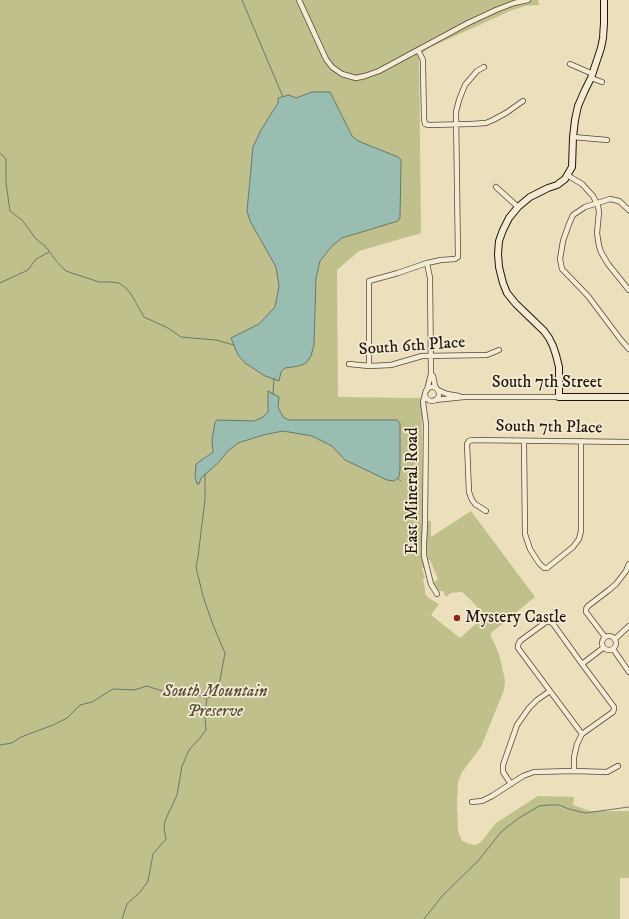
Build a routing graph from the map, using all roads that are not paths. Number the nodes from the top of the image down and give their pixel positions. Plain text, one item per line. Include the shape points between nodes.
1 (299, 0) edge
2 (528, 0) edge
3 (604, 0) edge
4 (418, 50) junction
5 (570, 64) dead end
6 (484, 67) dead end
7 (592, 76) junction
8 (602, 82) dead end
9 (523, 101) dead end
10 (456, 124) junction
11 (573, 137) junction
12 (607, 140) dead end
13 (567, 176) junction
14 (496, 187) dead end
15 (597, 204) junction
16 (518, 208) junction
17 (629, 210) edge
18 (427, 263) junction
19 (629, 290) edge
20 (629, 349) edge
21 (499, 350) dead end
22 (431, 356) junction
23 (349, 364) dead end
24 (369, 366) junction
25 (431, 374) junction
26 (437, 390) junction
27 (426, 392) junction
28 (464, 397) junction
29 (559, 397) junction
30 (629, 397) edge
31 (432, 400) junction
32 (425, 410) junction
33 (524, 441) junction
34 (580, 441) junction
35 (629, 442) edge
36 (486, 511) dead end
37 (629, 564) edge
38 (437, 594) dead end
39 (629, 626) edge
40 (604, 637) junction
41 (615, 639) junction
42 (603, 648) junction
43 (613, 649) junction
44 (582, 664) junction
45 (629, 672) edge
46 (550, 691) junction
47 (582, 734) junction
48 (618, 766) dead end
49 (574, 772) junction
50 (510, 784) junction
51 (472, 802) dead end

1 - 4 street via 326,59 342,74 356,78 365,76
2 - 4 street via 496,10
3 - 7 street via 603,38
4 - 10 street via 423,60 425,124
5 - 7 street
6 - 10 street via 465,85 456,112
7 - 8 street
7 - 11 street via 578,106
9 - 10 street via 493,120 477,124
10 - 18 street via 458,257
11 - 12 street
11 - 13 street via 572,167
13 - 15 street via 582,184
13 - 16 street via 557,185 530,197
14 - 16 street
15 - 17 street via 610,199 619,201
15 - 19 street via 601,252
15 - 20 street via 573,215 563,241 560,259 562,269 588,296
16 - 29 street via 509,218 499,241 500,274 511,299 544,331 553,346 558,367
18 - 22 street, East Mineral Road via 430,278
18 - 24 street via 369,281
21 - 22 street, South 6th Place via 487,355
22 - 24 street, South 6th Place via 391,365
22 - 25 street, East Mineral Road
23 - 24 street, South 6th Place
25 - 26 street, East Mineral Road
25 - 27 street, East Mineral Road
26 - 27 street, South 7th Street via 431,387
26 - 28 street, South 7th Street
26 - 31 street via 438,396
27 - 31 street via 427,398
27 - 32 street, East Mineral Road
28 - 29 street, South 7th Street
28 - 31 street, South 7th Street
29 - 30 street, South 7th Street
31 - 32 street, East Mineral Road
32 - 38 street, East Mineral Road via 424,556 431,584
33 - 34 street, South 7th Place
33 - 34 street via 525,534 530,549 544,568 573,547 579,539
33 - 36 street, South 7th Place via 472,440 467,444 469,492 475,504
34 - 35 street, South 7th Place
37 - 40 street via 616,584 586,609
39 - 41 street
40 - 41 street via 611,636
40 - 42 street via 601,643
41 - 43 street via 616,645
42 - 43 street via 609,651
42 - 44 street
43 - 45 street
44 - 46 street via 551,622 546,622 520,641 518,648
44 - 47 street via 614,709
46 - 47 street
46 - 50 street via 529,708 517,725 503,765
47 - 49 street via 574,757
48 - 49 street via 607,772
49 - 50 street via 534,772
50 - 51 street via 482,802

